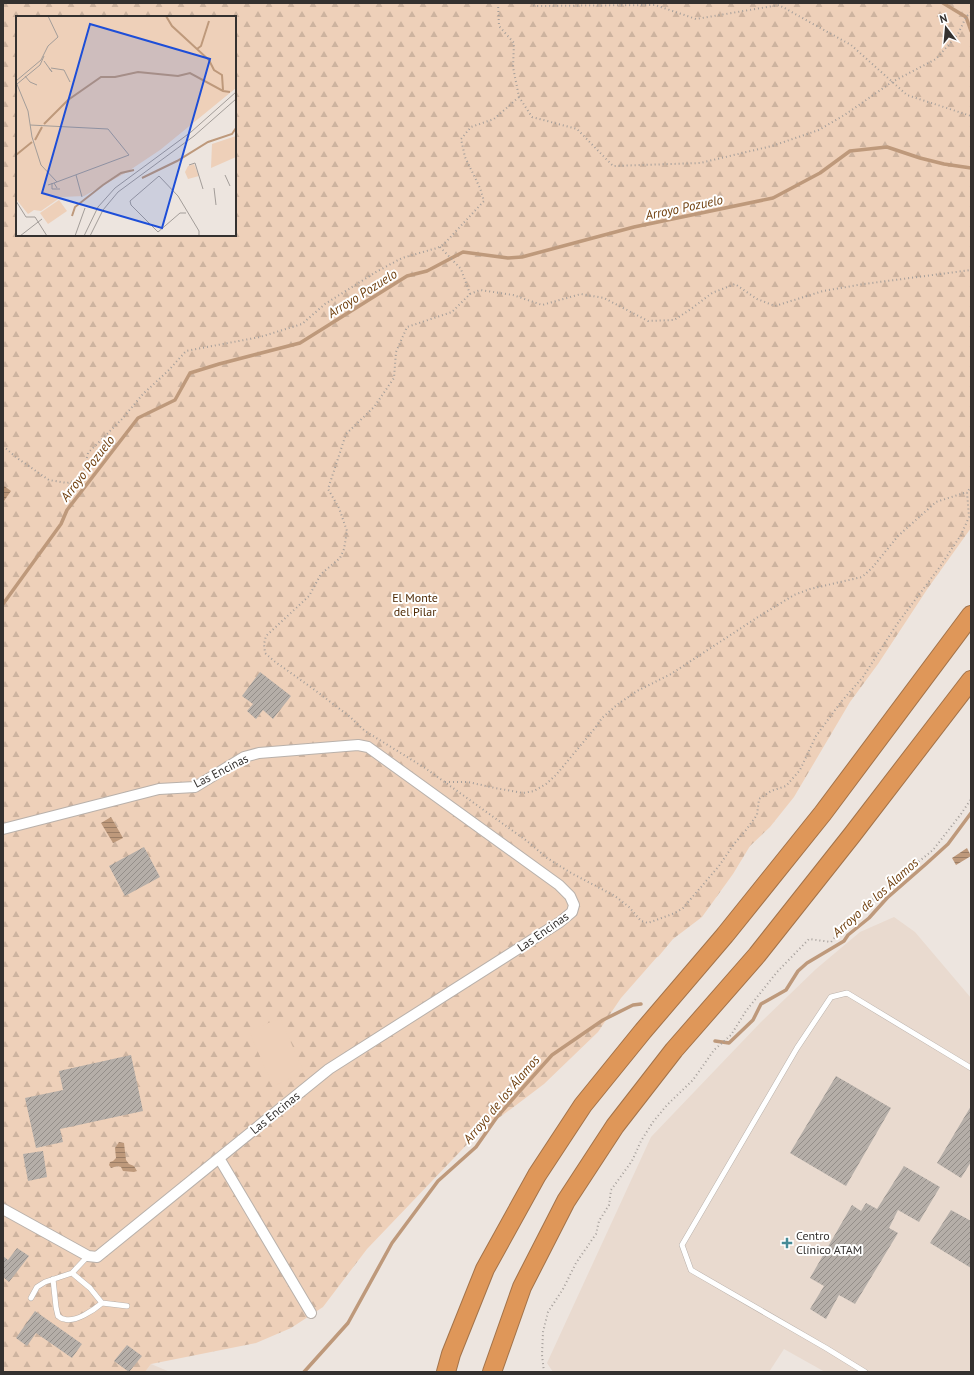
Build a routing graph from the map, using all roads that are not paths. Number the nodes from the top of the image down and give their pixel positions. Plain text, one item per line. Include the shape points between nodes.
1 (971, 615) edge
2 (971, 680) edge
3 (3, 829) edge
4 (971, 1068) edge
5 (218, 1158) junction
6 (3, 1209) edge
7 (88, 1256) junction
8 (72, 1273) junction
9 (53, 1279) junction
10 (31, 1298) dead end
11 (102, 1303) junction
12 (127, 1306) dead end
13 (311, 1313) dead end
14 (446, 1372) edge
15 (492, 1372) edge
16 (865, 1372) edge

1 - 14 highway via 823,814 583,1105 537,1175 485,1269
2 - 15 highway via 762,949 674,1050 615,1126 566,1201 522,1287
3 - 5 street, Las Encinas via 159,790 195,787 244,757 259,753 358,745 368,747 559,885 570,896 573,909 560,922 329,1069
4 - 16 lane via 847,993 831,997 797,1048 682,1245 691,1270
5 - 7 street, Las Encinas via 97,1257
5 - 13 street
6 - 7 street
7 - 8 lane
8 - 9 lane
8 - 11 lane via 90,1288
9 - 10 lane via 36,1287
9 - 11 lane via 58,1316 64,1320 84,1315
11 - 12 lane

